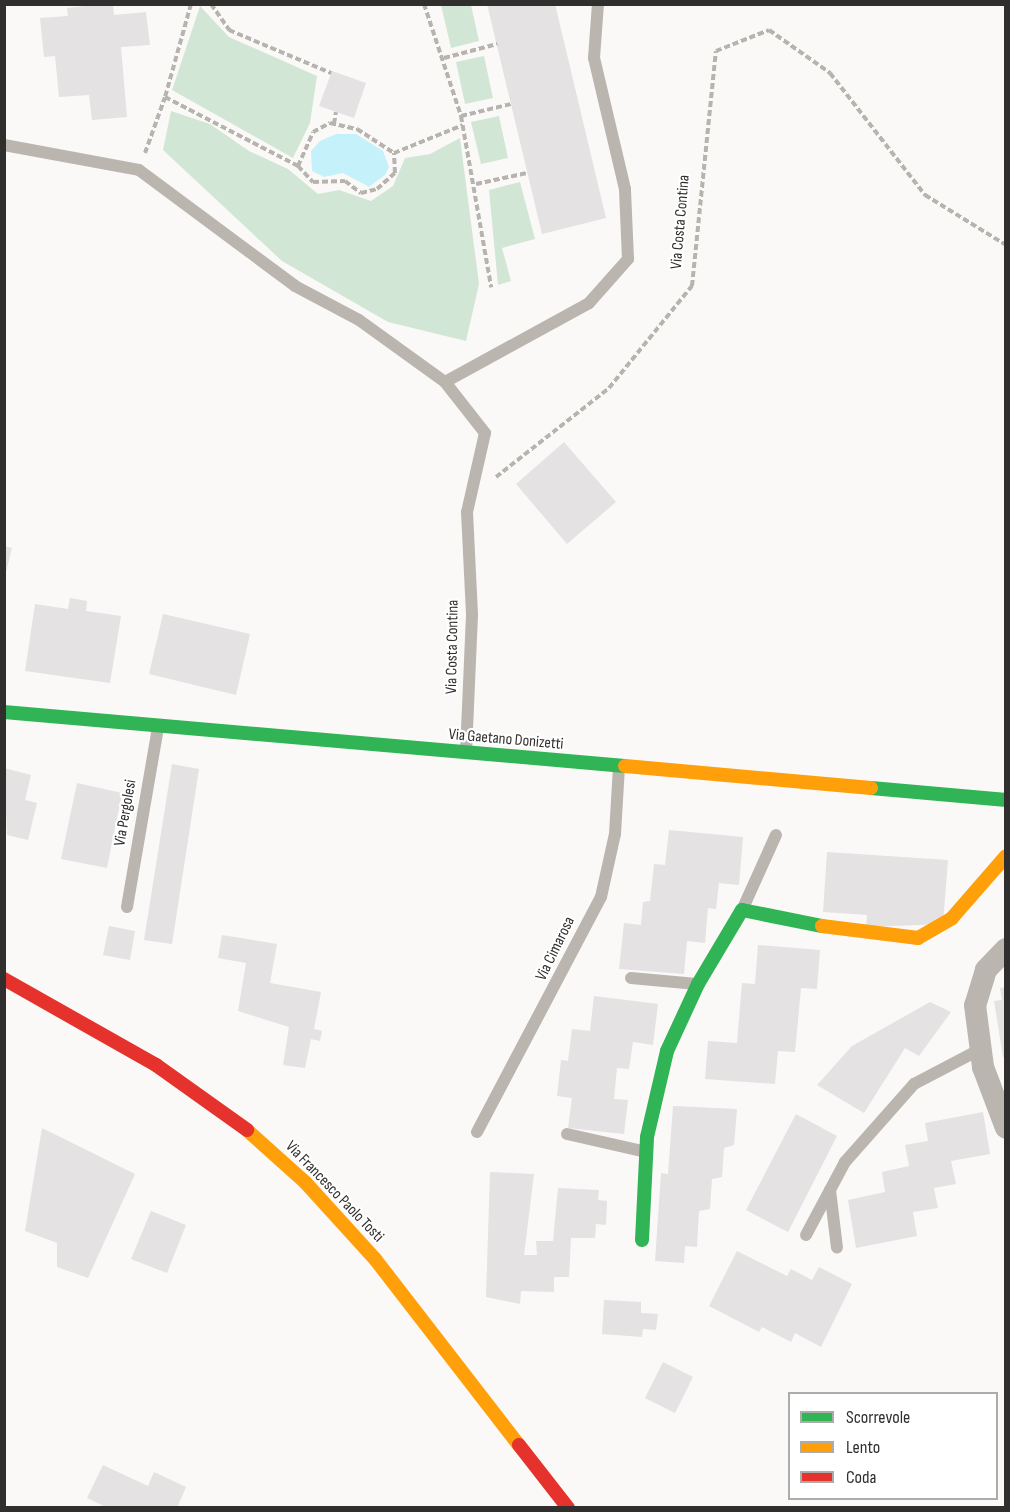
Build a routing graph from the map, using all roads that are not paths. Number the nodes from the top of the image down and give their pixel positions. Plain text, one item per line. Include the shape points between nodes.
1 (598, 4) edge
2 (4, 145) edge
3 (446, 382) junction
4 (4, 712) edge
5 (159, 725) junction
6 (466, 753) junction
7 (620, 766) junction
8 (1005, 800) edge
9 (776, 835) dead end
10 (1005, 856) edge
11 (127, 907) dead end
12 (742, 910) junction
13 (1005, 949) edge
14 (631, 978) dead end
15 (4, 980) edge
16 (698, 984) junction
17 (979, 1050) junction
18 (1005, 1128) edge
19 (477, 1132) dead end
20 (567, 1134) dead end
21 (647, 1152) junction
22 (830, 1190) junction
23 (806, 1234) dead end
24 (642, 1240) dead end
25 (837, 1248) dead end
26 (568, 1508) edge

1 - 3 lane via 594,57 626,189 628,259 589,303
2 - 3 lane via 139,170 295,285 359,320
3 - 6 lane, Via Costa Contina via 485,433 471,497 467,540 472,615
4 - 5 street, Via Gaetano Donizetti
5 - 6 street, Via Gaetano Donizetti
5 - 11 lane, Via Pergolesi
6 - 7 street, Via Gaetano Donizetti
7 - 8 street, Via Gaetano Donizetti
7 - 19 lane, Via Cimarosa via 615,834 600,897
9 - 12 lane
10 - 12 street via 952,918 918,938 875,936
12 - 16 street
13 - 17 street via 980,982 975,1005
14 - 16 lane
15 - 26 street, Via Francesco Paolo Tosti via 156,1065 234,1118 305,1182 375,1258
16 - 21 street via 667,1051 652,1110
17 - 18 street
17 - 22 lane via 914,1084 860,1142
20 - 21 lane
21 - 24 street
22 - 23 lane
22 - 25 lane

